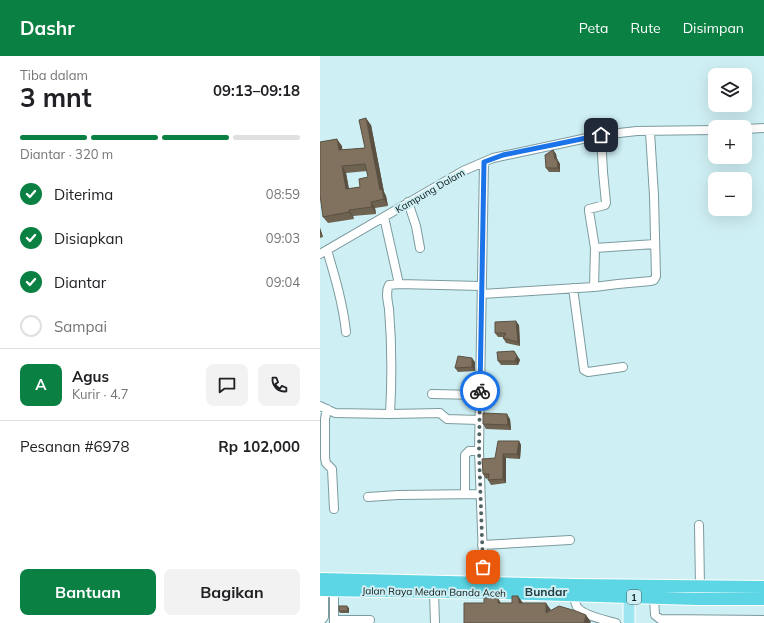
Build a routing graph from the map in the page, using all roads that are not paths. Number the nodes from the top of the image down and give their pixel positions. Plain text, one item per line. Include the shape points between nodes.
1 (764, 128) edge
2 (752, 129) edge
3 (708, 130) edge
4 (650, 132) junction
5 (601, 135) junction
6 (484, 162) junction
7 (408, 202) junction
8 (384, 217) junction
9 (655, 244) junction
10 (420, 248) dead end
11 (595, 248) junction
12 (327, 250) junction
13 (320, 254) edge
14 (398, 284) junction
15 (594, 287) junction
16 (574, 288) junction
17 (482, 290) junction
18 (346, 332) dead end
19 (623, 367) dead end
20 (432, 394) dead end
21 (480, 395) junction
22 (323, 407) edge
23 (390, 414) junction
24 (480, 420) junction
25 (479, 451) junction
26 (465, 494) junction
27 (480, 494) junction
28 (368, 496) dead end
29 (334, 509) dead end
30 (699, 525) dead end
31 (570, 540) dead end
32 (482, 545) junction
33 (484, 583) junction
34 (325, 587) edge
35 (700, 587) junction
36 (764, 587) edge
37 (575, 590) junction
38 (434, 592) junction
39 (629, 597) junction
40 (654, 598) junction
41 (764, 599) edge
42 (370, 620) dead end
43 (764, 620) edge
44 (320, 622) edge
45 (334, 622) edge
46 (714, 622) edge
47 (435, 623) edge
48 (616, 623) edge
49 (629, 623) edge

1 - 2 street
3 - 4 street, Kampung Dalam
4 - 5 street, Kampung Dalam
4 - 9 street
5 - 6 street, Kampung Dalam via 503,155
5 - 11 street via 606,202 605,205 589,210
6 - 7 street, Kampung Dalam
6 - 17 street
7 - 8 street, Kampung Dalam
7 - 10 street
8 - 12 street, Kampung Dalam
8 - 14 street
9 - 11 street
9 - 15 street via 654,280
11 - 15 street
12 - 13 street, Kampung Dalam
12 - 18 street via 339,289
14 - 17 street
14 - 23 street via 389,285 387,290 392,369
15 - 16 street
16 - 17 street
16 - 19 street via 584,370 588,372
17 - 21 street
20 - 21 street
21 - 24 street
22 - 23 street via 345,414
22 - 29 street via 325,458 332,469
23 - 24 street via 440,413 446,419
24 - 25 street
25 - 26 street via 469,451 465,455
25 - 27 street
26 - 27 street
26 - 28 street
27 - 32 street
30 - 35 street
31 - 32 street
32 - 33 street
33 - 34 highway, Jalan Raya Medan Banda Aceh / 1
33 - 37 highway, Jalan Raya Medan Banda Aceh / 1
34 - 38 highway, Jalan Raya Medan Banda Aceh / 1
34 - 44 street via 324,617
34 - 45 street
35 - 36 highway, Jalan Raya Medan Banda Aceh / 1
35 - 37 highway, Jalan Raya Medan Banda Aceh / 1
37 - 38 highway, Jalan Raya Medan Banda Aceh / 1
37 - 39 highway, Jalan Raya Medan Banda Aceh / 1
37 - 48 street via 576,607 586,614
38 - 47 street
39 - 40 highway, Jalan Raya Medan Banda Aceh / 1
39 - 49 main road
40 - 41 highway, Jalan Raya Medan Banda Aceh / 1
40 - 46 street via 655,615 660,619
42 - 45 street
43 - 46 street

